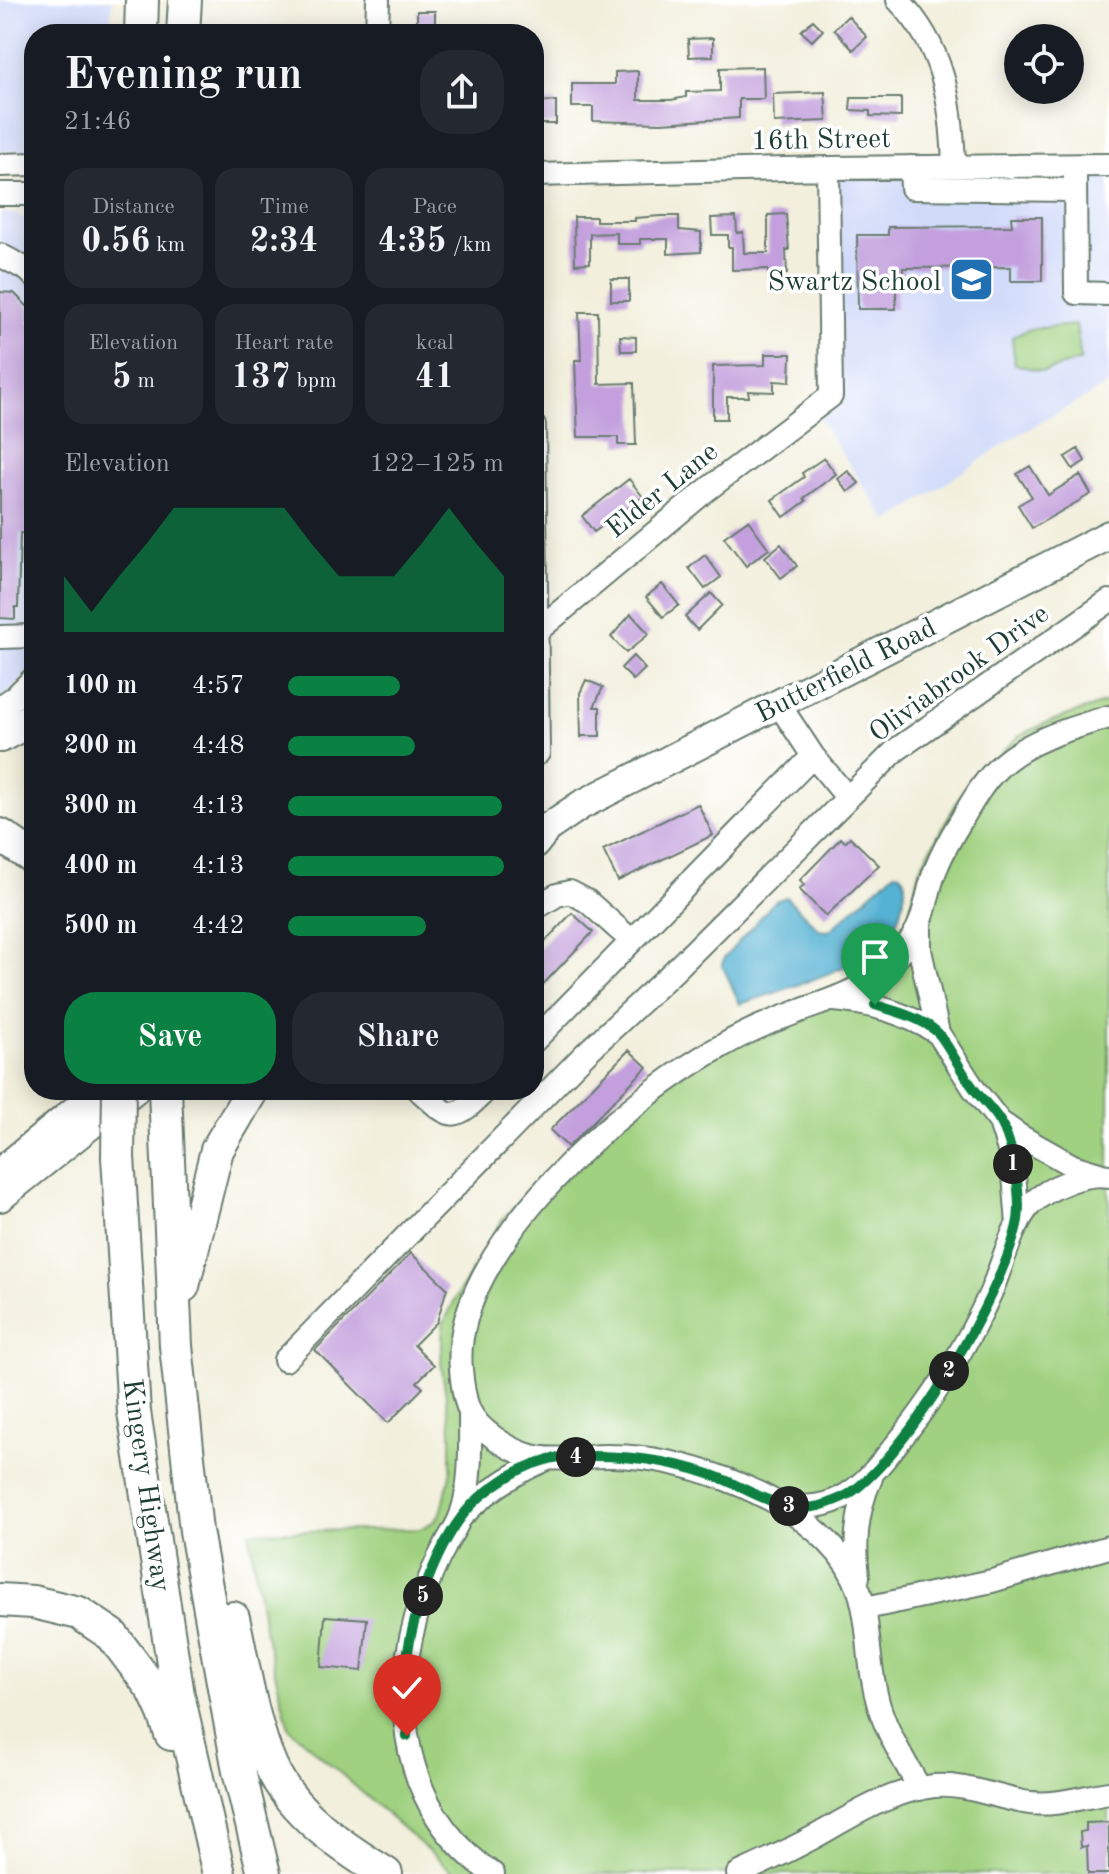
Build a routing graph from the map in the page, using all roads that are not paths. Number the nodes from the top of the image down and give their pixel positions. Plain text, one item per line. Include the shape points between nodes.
1 (142, 0) edge
2 (185, 0) edge
3 (378, 0) edge
4 (898, 0) edge
5 (141, 24) edge
6 (184, 24) edge
7 (377, 24) edge
8 (24, 164) edge
9 (0, 165) edge
10 (1075, 165) junction
11 (1109, 165) edge
12 (954, 166) junction
13 (911, 167) junction
14 (828, 168) junction
15 (544, 175) edge
16 (1075, 190) junction
17 (0, 255) edge
18 (24, 268) edge
19 (1109, 294) edge
20 (1109, 535) edge
21 (1109, 601) edge
22 (544, 625) edge
23 (24, 636) edge
24 (0, 637) edge
25 (24, 688) edge
26 (778, 703) junction
27 (0, 707) edge
28 (1109, 717) edge
29 (24, 723) edge
30 (0, 736) edge
31 (813, 756) junction
32 (847, 797) junction
33 (544, 828) edge
34 (0, 835) edge
35 (24, 851) edge
36 (544, 903) edge
37 (920, 925) junction
38 (632, 941) junction
39 (831, 1000) junction
40 (544, 1031) edge
41 (938, 1033) junction
42 (544, 1096) edge
43 (88, 1100) edge
44 (90, 1100) edge
45 (119, 1100) edge
46 (122, 1100) edge
47 (166, 1100) edge
48 (246, 1100) edge
49 (429, 1100) edge
50 (476, 1100) edge
51 (540, 1100) edge
52 (1000, 1122) junction
53 (0, 1147) edge
54 (0, 1175) edge
55 (1105, 1175) edge
56 (0, 1197) edge
57 (1018, 1224) junction
58 (175, 1316) junction
59 (285, 1360) dead end
60 (470, 1412) junction
61 (547, 1459) junction
62 (873, 1473) junction
63 (779, 1506) junction
64 (460, 1517) junction
65 (196, 1531) junction
66 (1109, 1547) edge
67 (863, 1598) junction
68 (0, 1600) edge
69 (920, 1789) junction
70 (1109, 1793) edge
71 (208, 1874) edge
72 (219, 1874) edge
73 (264, 1874) edge
74 (386, 1874) edge
75 (493, 1874) edge
76 (738, 1874) edge

1 - 5 highway
2 - 6 highway
3 - 7 street
4 - 12 street via 941,70 950,104
8 - 9 street
10 - 11 street, 16th Street
10 - 12 street, 16th Street
10 - 16 street
12 - 13 street, 16th Street
13 - 14 street, 16th Street
13 - 16 street via 912,188
14 - 15 street, 16th Street
14 - 22 street, Elder Lane via 831,396 704,492
16 - 19 street via 1076,293
17 - 18 street
20 - 26 main road, Butterfield Road
21 - 32 street, Oliviabrook Drive via 896,750
23 - 24 street
25 - 27 street
26 - 31 street
26 - 33 main road, Butterfield Road
28 - 37 street via 1052,736 997,769 938,864
29 - 30 highway
31 - 32 street
31 - 38 street
32 - 42 street, Oliviabrook Drive
34 - 35 highway
36 - 38 street via 570,892
37 - 39 street via 885,967
37 - 41 street via 920,950
38 - 40 street
39 - 41 street via 875,1005
39 - 60 street via 792,1013 706,1056 618,1119 558,1176 501,1246 466,1317 460,1367
41 - 52 street
43 - 53 highway
44 - 54 highway
45 - 72 highway, Kingery Highway, bridge via 134,1412 178,1695
46 - 56 main road
47 - 58 highway, Kingery Highway
48 - 58 highway via 217,1150
49 - 50 street via 443,1113 457,1115
51 - 59 street, Oliviabrook Drive
52 - 55 street via 1073,1166
52 - 57 street via 1013,1163
55 - 57 street via 1077,1179 1048,1193 1031,1204
57 - 62 street via 987,1302 954,1363
58 - 65 highway, Kingery Highway
60 - 61 street via 504,1443
60 - 64 street via 469,1467
61 - 63 street via 646,1457 722,1479
61 - 64 street via 501,1482
62 - 63 street via 830,1502
62 - 67 street via 862,1496 855,1552
63 - 67 street via 832,1545 849,1566
64 - 75 street via 412,1631 406,1666 407,1736 418,1784 437,1819
65 - 73 highway, Kingery Highway via 239,1771
65 - 74 highway via 228,1596 254,1715 272,1768 302,1809
66 - 67 street via 992,1581
67 - 69 street via 879,1708
68 - 71 highway via 79,1613 112,1635 138,1668 164,1713
69 - 70 street via 952,1787 1054,1804
69 - 76 street via 895,1794

